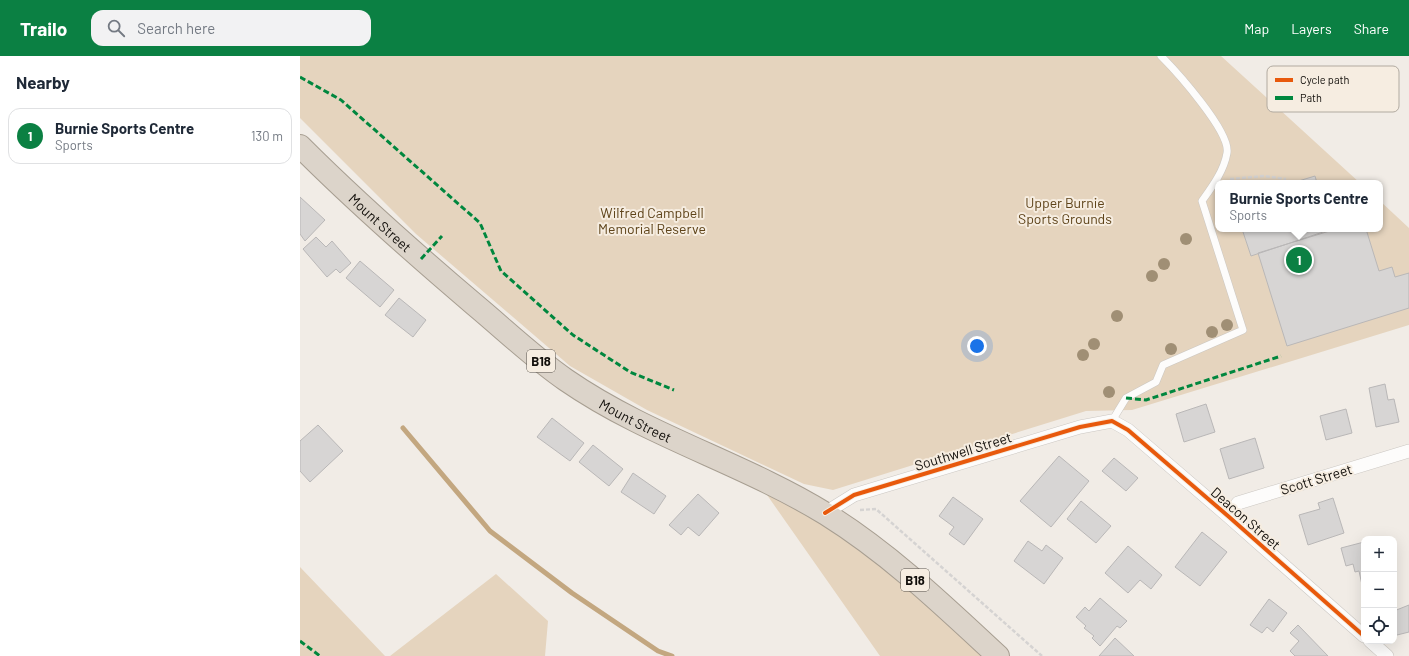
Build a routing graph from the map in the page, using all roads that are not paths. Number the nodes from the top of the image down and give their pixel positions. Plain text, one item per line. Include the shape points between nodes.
1 (1161, 56) edge
2 (300, 146) edge
3 (1216, 180) edge
4 (1215, 181) edge
5 (1112, 420) junction
6 (1409, 451) edge
7 (825, 513) junction
8 (1228, 516) junction
9 (1361, 633) edge
10 (1373, 644) edge
11 (998, 656) edge
12 (1387, 656) edge

1 - 3 lane via 1199,100 1224,137 1228,152
2 - 7 highway, Mount Street / B18 via 348,194 415,254 565,380 610,407 691,448 753,475
4 - 5 lane via 1202,201 1243,330 1163,365 1156,382 1126,398
5 - 7 street, Southwell Street via 1080,427 854,495
5 - 8 street, Deacon Street via 1128,430
6 - 8 street, Scott Street via 1238,503
7 - 11 highway, Mount Street / B18 via 877,548
8 - 9 street, Deacon Street
10 - 12 street

